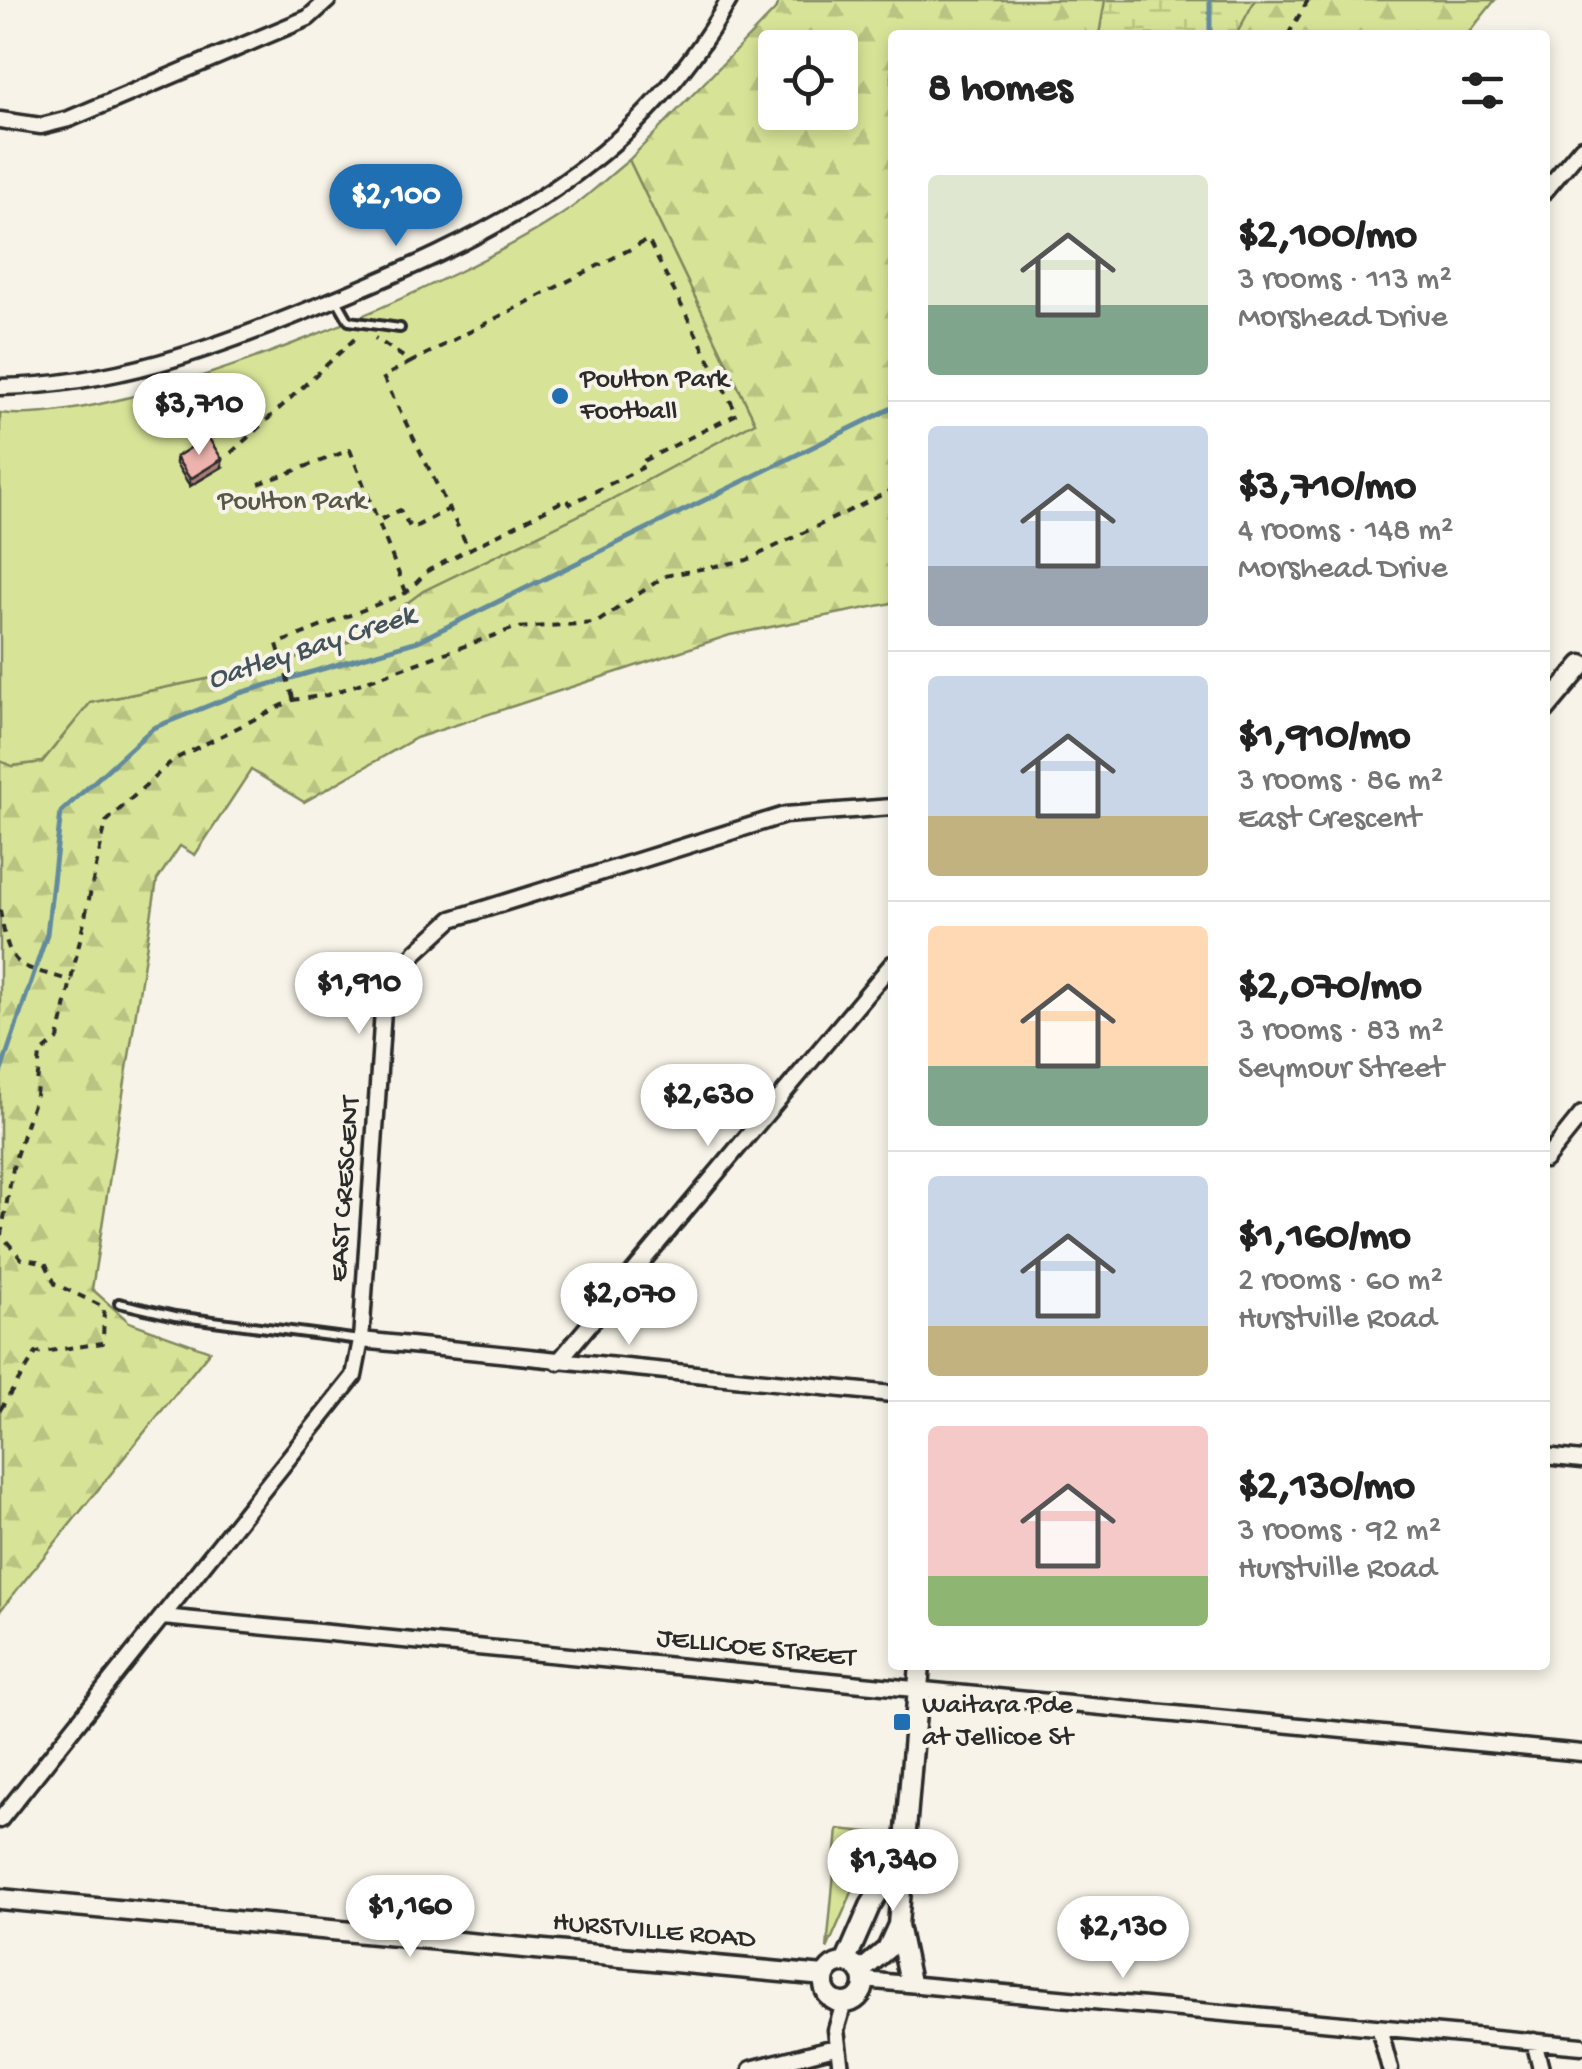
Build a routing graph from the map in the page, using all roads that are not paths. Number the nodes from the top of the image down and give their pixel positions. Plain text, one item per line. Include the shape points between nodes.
1 (328, 0) edge
2 (730, 0) edge
3 (0, 120) edge
4 (1582, 147) edge
5 (1550, 185) edge
6 (336, 299) junction
7 (400, 328) dead end
8 (0, 388) edge
9 (1582, 666) edge
10 (1550, 703) edge
11 (888, 807) edge
12 (888, 969) edge
13 (1582, 1114) edge
14 (1550, 1154) edge
15 (119, 1303) dead end
16 (361, 1340) junction
17 (558, 1362) junction
18 (888, 1394) edge
19 (1550, 1457) edge
20 (1582, 1460) edge
21 (163, 1617) junction
22 (920, 1670) edge
23 (918, 1690) junction
24 (1582, 1753) edge
25 (0, 1820) edge
26 (904, 1850) junction
27 (0, 1899) edge
28 (898, 1924) junction
29 (856, 1971) junction
30 (824, 1976) junction
31 (910, 1982) junction
32 (844, 2003) junction
33 (1379, 2028) junction
34 (1534, 2041) junction
35 (1582, 2046) edge
36 (835, 2047) junction
37 (751, 2069) edge
38 (841, 2069) edge
39 (1390, 2069) edge
40 (1541, 2069) edge

1 - 3 street via 308,18 69,119 41,126
2 - 6 street via 664,94 548,195 504,224
4 - 5 street
6 - 7 lane via 349,321
6 - 8 street via 150,369
9 - 10 street
11 - 16 street, EAST CRESCENT via 786,814 452,918 416,952 382,1010
12 - 17 street
13 - 14 street
15 - 16 lane
16 - 17 street
16 - 21 street, EAST CRESCENT via 354,1376
17 - 18 street
19 - 20 street
21 - 23 street, JELLICOE STREET
21 - 25 street, EAST CRESCENT
22 - 23 street
23 - 24 street, JELLICOE STREET
23 - 26 street
26 - 28 street
26 - 29 street via 863,1920
27 - 30 street, HURSTVILLE ROAD
28 - 29 street via 888,1949
28 - 31 street
29 - 30 street via 832,1966
29 - 31 street
29 - 32 street via 856,1998
30 - 32 street via 827,1994
31 - 33 street
32 - 36 street
33 - 34 street
33 - 39 street
34 - 35 street
34 - 40 street
36 - 37 street
36 - 38 street

